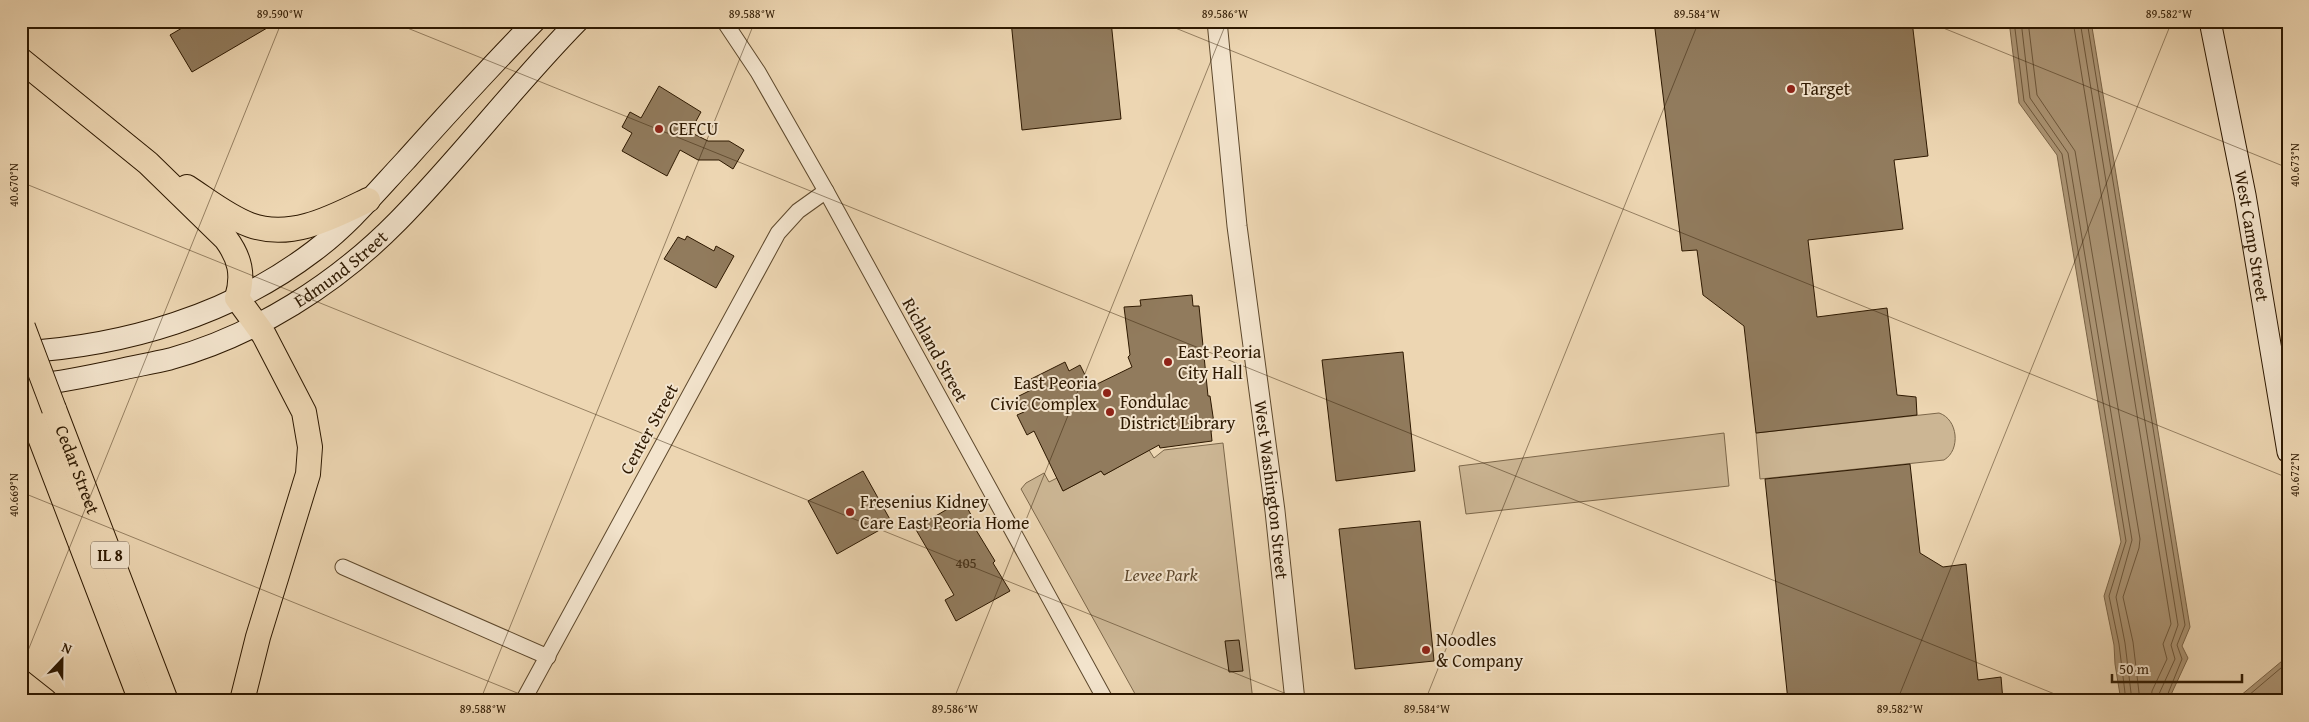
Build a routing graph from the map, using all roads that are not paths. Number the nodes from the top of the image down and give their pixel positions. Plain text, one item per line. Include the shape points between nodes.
1 (535, 21) edge
2 (578, 21) edge
3 (724, 21) edge
4 (1211, 21) edge
5 (1218, 21) edge
6 (2210, 21) edge
7 (1218, 41) junction
8 (21, 60) edge
9 (148, 163) junction
10 (826, 192) junction
11 (368, 200) junction
12 (237, 298) junction
13 (22, 324) edge
14 (256, 325) junction
15 (21, 352) edge
16 (21, 386) edge
17 (2288, 452) edge
18 (343, 567) dead end
19 (548, 657) junction
20 (21, 682) edge
21 (45, 701) edge
22 (141, 701) edge
23 (166, 701) edge
24 (242, 701) edge
25 (523, 701) edge
26 (1106, 701) edge
27 (1295, 701) edge

1 - 11 main road, Edmund Street
2 - 14 main road, Edmund Street via 397,222 328,282
3 - 10 street, Richland Street via 758,72
4 - 7 street, West Washington Street
5 - 7 street, West Washington Street
6 - 17 main road, West Camp Street via 2245,195
7 - 27 street, West Washington Street via 1237,226 1275,511
8 - 9 main road
9 - 11 main road via 233,217 262,228 288,229 312,225
9 - 12 main road via 226,239 234,251 242,279
10 - 19 street, Center Street via 798,211 778,233
10 - 26 street, Richland Street
11 - 12 main road, Edmund Street via 314,250
12 - 14 main road
12 - 15 main road, Edmund Street via 184,320 121,340
13 - 23 main road, Cedar Street / IL 8, bridge
14 - 16 main road, Edmund Street via 170,359 53,383
14 - 24 main road via 304,412 310,448 302,499 258,637
16 - 22 main road, Cedar Street / IL 8
18 - 19 street
19 - 25 street, Center Street
20 - 21 main road

